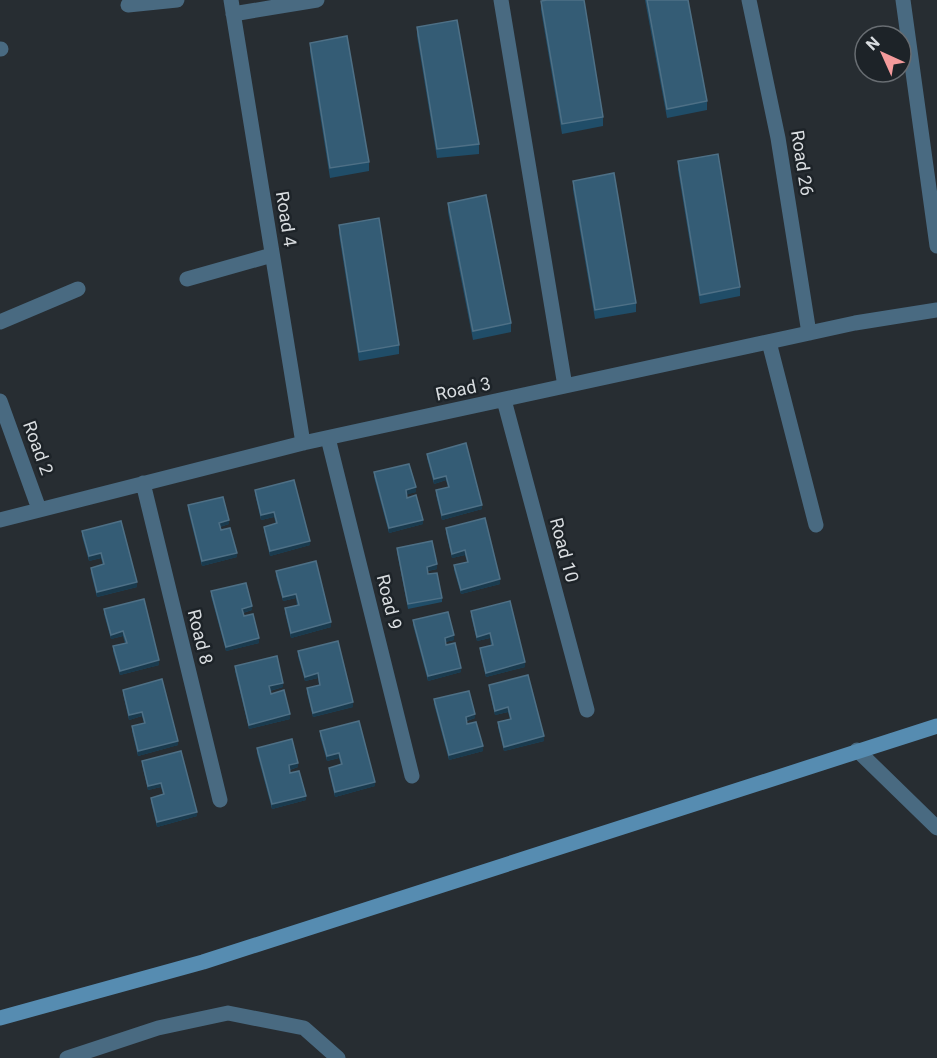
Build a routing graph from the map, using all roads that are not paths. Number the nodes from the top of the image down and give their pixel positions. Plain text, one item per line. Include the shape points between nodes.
1 (177, 0) edge
2 (316, 0) edge
3 (501, 0) edge
4 (749, 0) edge
5 (903, 0) edge
6 (128, 5) dead end
7 (232, 7) edge
8 (937, 246) edge
9 (272, 255) junction
10 (187, 279) dead end
11 (78, 289) dead end
12 (937, 310) edge
13 (0, 322) edge
14 (809, 333) junction
15 (769, 342) junction
16 (565, 386) junction
17 (504, 400) junction
18 (0, 401) edge
19 (328, 438) junction
20 (303, 443) junction
21 (143, 483) junction
22 (39, 509) junction
23 (0, 520) edge
24 (816, 525) dead end
25 (587, 710) dead end
26 (937, 726) edge
27 (857, 750) junction
28 (412, 776) dead end
29 (220, 800) dead end
30 (937, 828) edge
31 (0, 1018) edge
32 (67, 1058) edge
33 (338, 1058) edge

1 - 6 street
2 - 7 street
3 - 16 street
4 - 14 street, Road 26 via 778,138
5 - 8 street
7 - 9 street, Road 4
9 - 10 street
9 - 20 street, Road 4
11 - 13 street
12 - 14 street, Road 3
14 - 15 street, Road 3
15 - 16 street, Road 3
15 - 24 street
16 - 17 street, Road 3
17 - 19 street, Road 3
17 - 25 street, Road 10
18 - 22 street, Road 2
19 - 20 street, Road 3
19 - 28 street, Road 9
20 - 21 street, Road 3
21 - 22 street, Road 3
21 - 29 street, Road 8
22 - 23 street, Road 3
26 - 27 main road
27 - 30 street
27 - 31 main road via 203,962
32 - 33 street via 158,1028 228,1013 304,1028

